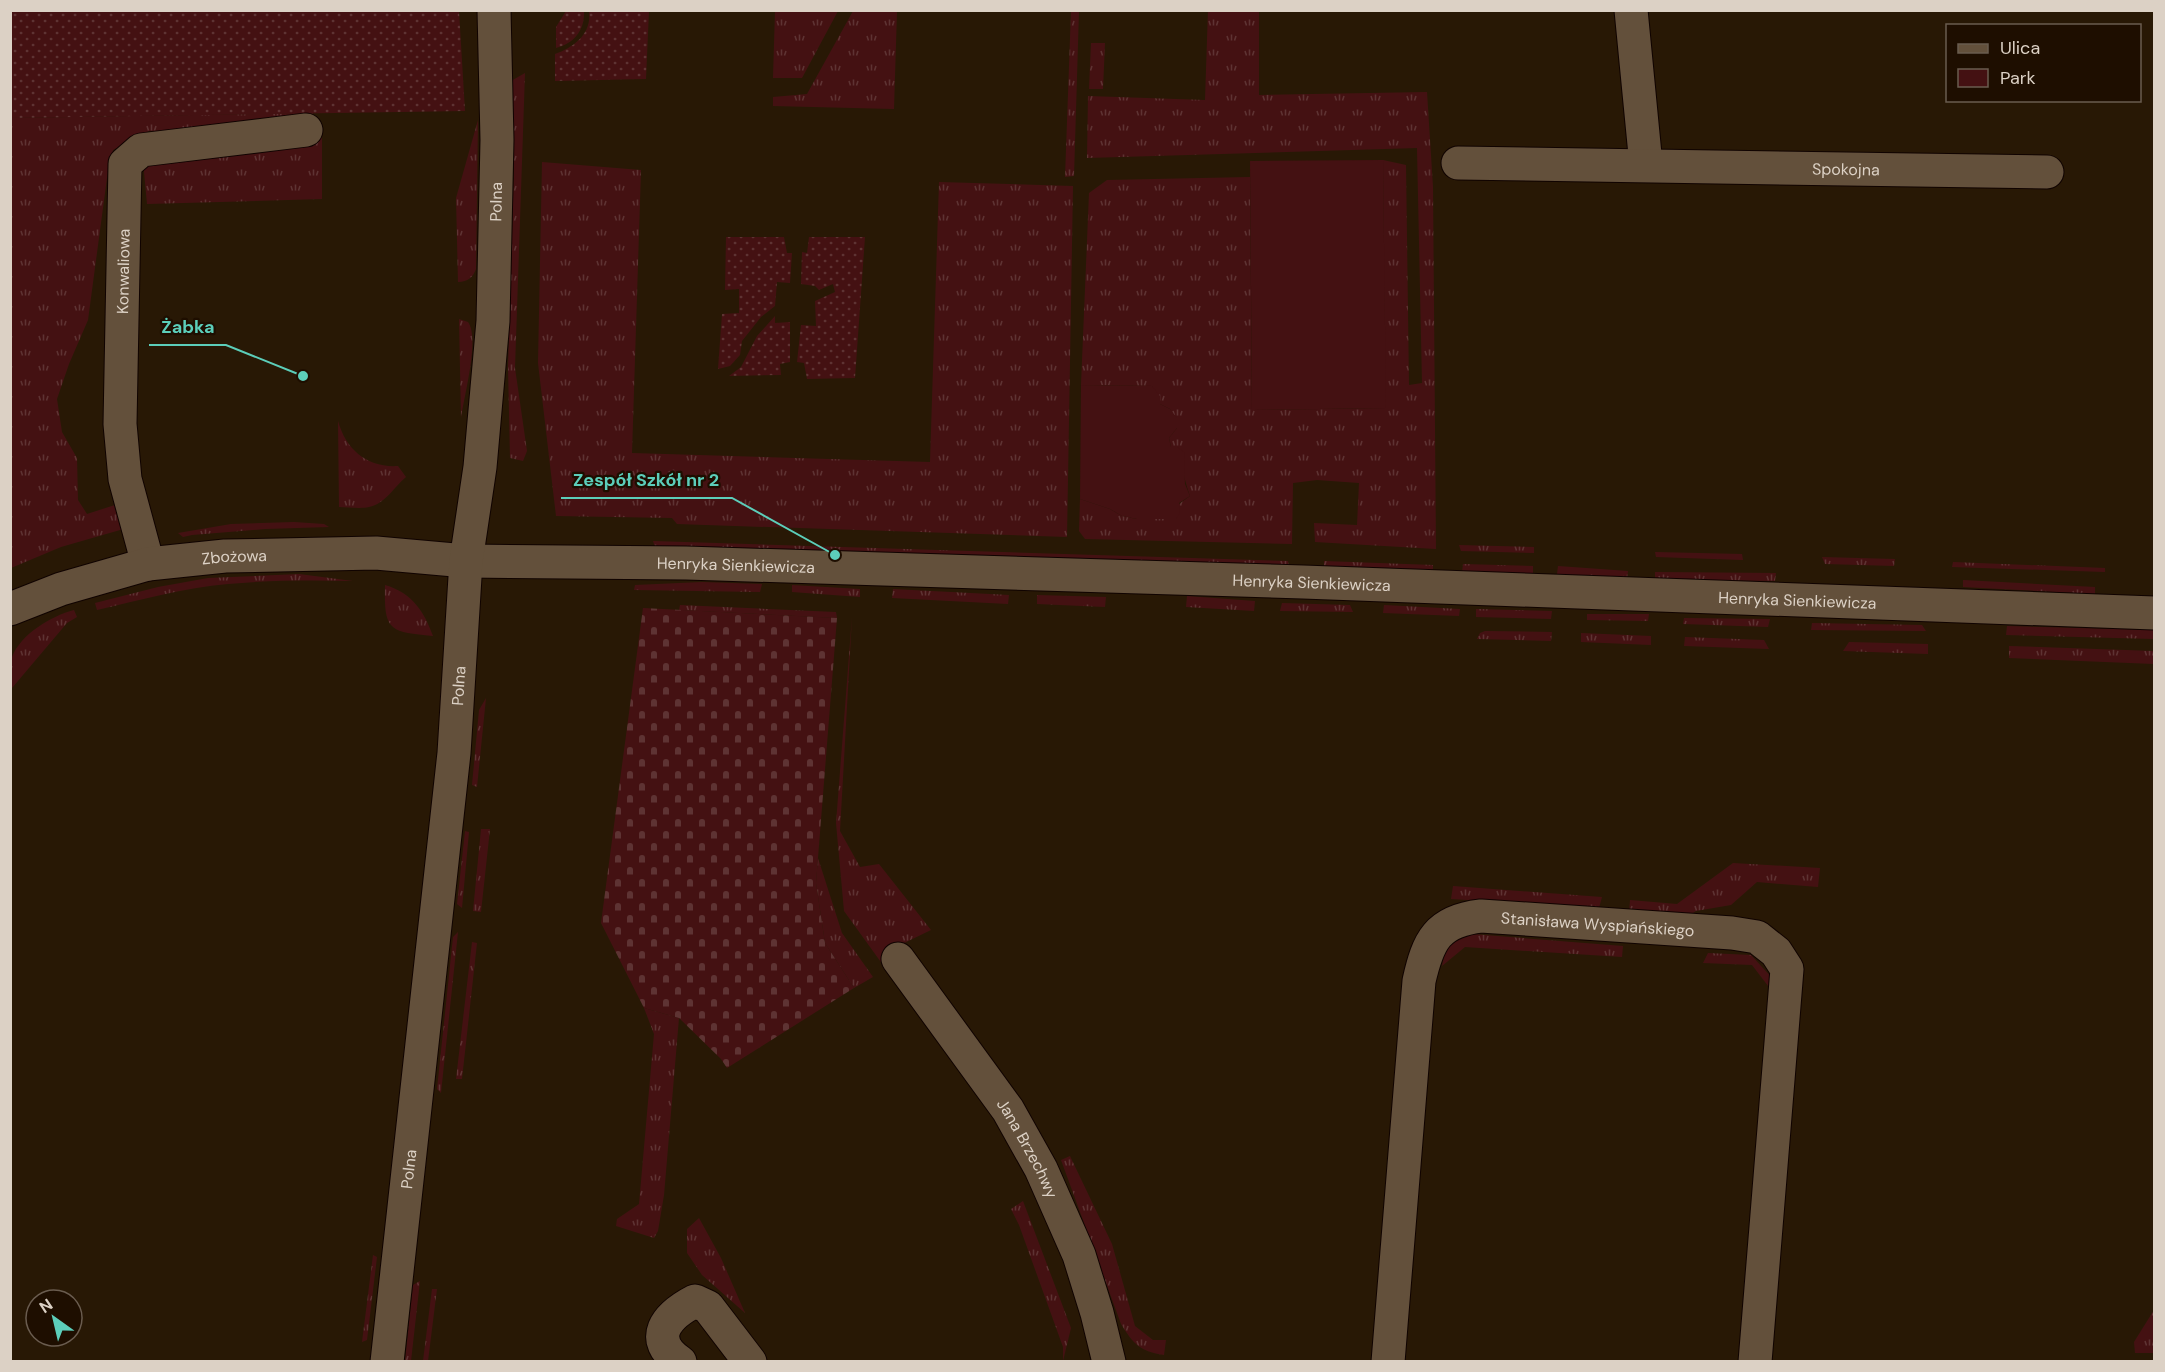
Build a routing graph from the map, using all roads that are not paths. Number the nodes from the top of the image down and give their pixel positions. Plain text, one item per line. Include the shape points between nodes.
1 (494, 10) edge
2 (1631, 10) edge
3 (306, 130) dead end
4 (1458, 163) dead end
5 (1646, 165) junction
6 (2047, 171) dead end
7 (466, 561) junction
8 (148, 564) junction
9 (10, 609) edge
10 (2154, 613) edge
11 (898, 959) dead end
12 (387, 1362) edge
13 (680, 1362) edge
14 (750, 1362) edge
15 (1109, 1362) edge
16 (1388, 1362) edge
17 (1755, 1362) edge

1 - 7 street, Polna via 497,140 493,321 480,468
2 - 5 street
3 - 8 street, Konwaliowa via 141,150 125,164 120,424 125,479
4 - 5 street, Spokojna
5 - 6 street, Spokojna
7 - 8 street, Zbożowa via 376,554 225,556
7 - 10 street, Henryka Sienkiewicza via 686,563 1279,581
7 - 12 street, Polna via 454,753
8 - 9 street, Zbożowa via 61,589
11 - 15 street, Jana Brzechwy via 1008,1110 1041,1168 1079,1255
13 - 14 street via 662,1342 664,1330 680,1308 694,1301 708,1306
16 - 17 street, Stanisława Wyspiańskiego via 1419,981 1425,954 1439,932 1461,918 1481,916 1758,937 1776,952 1787,969

